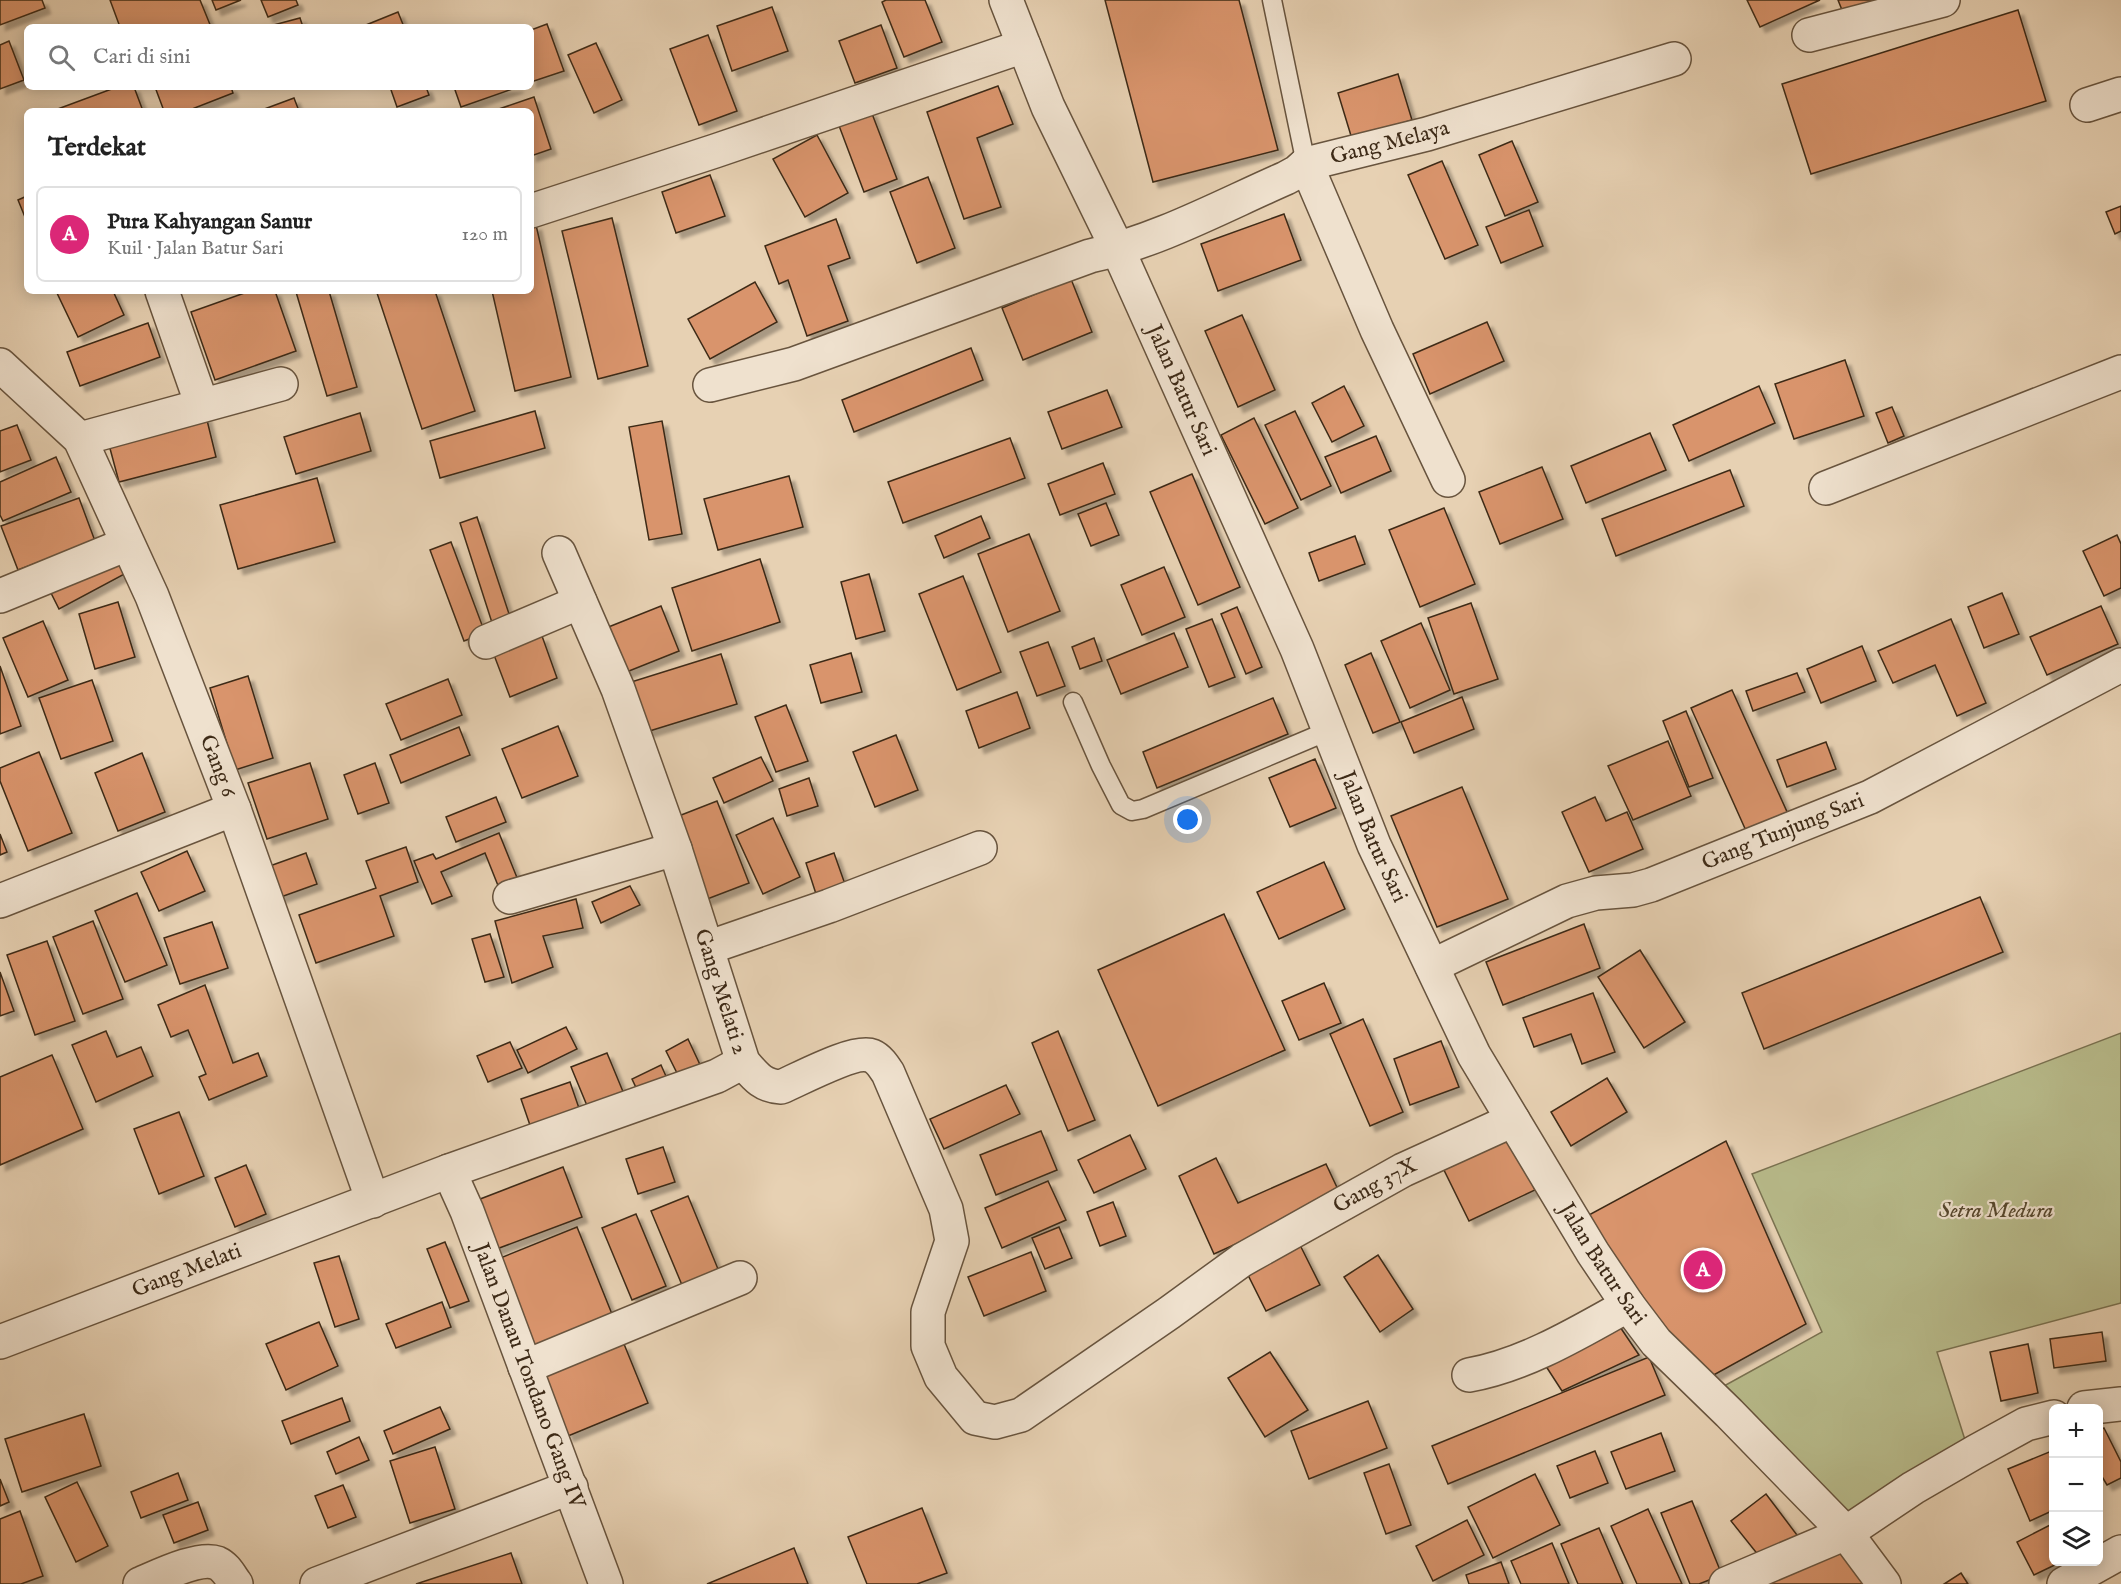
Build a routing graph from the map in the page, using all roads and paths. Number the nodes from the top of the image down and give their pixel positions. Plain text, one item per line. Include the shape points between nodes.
1 (1006, 0) edge
2 (1272, 0) edge
3 (1943, 0) edge
4 (1809, 35) dead end
5 (1024, 46) junction
6 (1674, 59) dead end
7 (2121, 94) edge
8 (2087, 105) dead end
9 (1306, 164) junction
10 (534, 210) edge
11 (1118, 250) junction
12 (163, 294) edge
13 (0, 365) edge
14 (2121, 372) edge
15 (281, 384) dead end
16 (710, 385) dead end
17 (202, 405) junction
18 (80, 439) junction
19 (1448, 480) dead end
20 (1826, 488) dead end
21 (127, 544) junction
22 (559, 553) dead end
23 (0, 596) edge
24 (580, 602) junction
25 (486, 642) dead end
26 (2121, 665) edge
27 (1073, 702) dead end
28 (1329, 731) junction
29 (234, 809) junction
30 (980, 848) dead end
31 (675, 849) junction
32 (510, 897) dead end
33 (0, 901) edge
34 (707, 948) junction
35 (1432, 966) junction
36 (743, 1062) junction
37 (1513, 1120) junction
38 (449, 1171) junction
39 (373, 1201) junction
40 (740, 1278) dead end
41 (1628, 1305) junction
42 (0, 1342) edge
43 (525, 1367) junction
44 (1469, 1375) dead end
45 (2121, 1404) edge
46 (2103, 1406) edge
47 (2049, 1417) edge
48 (571, 1487) junction
49 (1846, 1533) junction
50 (2121, 1552) edge
51 (140, 1584) edge
52 (236, 1584) edge
53 (317, 1584) edge
54 (606, 1584) edge
55 (1726, 1584) edge
56 (1884, 1584) edge
57 (2064, 1584) edge

1 - 5 street, Jalan Batur Sari
2 - 9 lane
3 - 4 street
5 - 10 street
5 - 11 street, Jalan Batur Sari via 1048,107
6 - 9 street, Gang Melaya via 1427,134
7 - 8 street
9 - 11 street, Gang Melaya via 1286,178
9 - 19 street via 1377,330
11 - 16 street, Gang Melaya via 1090,256 794,364
11 - 28 street, Jalan Batur Sari via 1293,639
12 - 17 street
13 - 18 street, Gang 6
14 - 20 street
15 - 17 street
17 - 18 street
18 - 21 street, Gang 6
21 - 23 street
21 - 29 street, Gang 6 via 152,596
22 - 24 street, Gang Melati 2
24 - 25 street
24 - 31 street, Gang Melati 2 via 618,689
26 - 35 street, Gang Tunjung Sari via 1870,797 1652,885 1596,892 1567,901
27 - 28 lane via 1121,805 1132,811
28 - 35 street, Jalan Batur Sari via 1374,844
29 - 33 street
29 - 39 street, Gang 6
30 - 34 street
31 - 32 street
31 - 34 street, Gang Melati 2
34 - 36 street, Gang Melati 2
35 - 37 street, Jalan Batur Sari via 1474,1055
36 - 37 street, Gang 37X via 759,1080 781,1087 852,1055 870,1055 880,1061 946,1209 951,1241 928,1312 928,1347 941,1377 975,1418 995,1422 1021,1414 1242,1260 1403,1170
36 - 38 street, Gang Melati 2 via 717,1076
37 - 41 street, Jalan Batur Sari
38 - 39 street, Gang Melati 2
38 - 43 street, Jalan Danau Tondano Gang IV
39 - 42 street, Gang Melati
40 - 43 street
41 - 44 street via 1507,1365
41 - 49 street, Jalan Batur Sari via 1656,1342
43 - 48 street, Jalan Danau Tondano Gang IV
45 - 46 street
47 - 49 street via 2026,1424 1975,1452
48 - 53 street
48 - 54 street, Jalan Danau Tondano Gang IV
49 - 55 street
49 - 56 street, Jalan Batur Sari
50 - 57 street
51 - 52 street via 201,1562 215,1562

